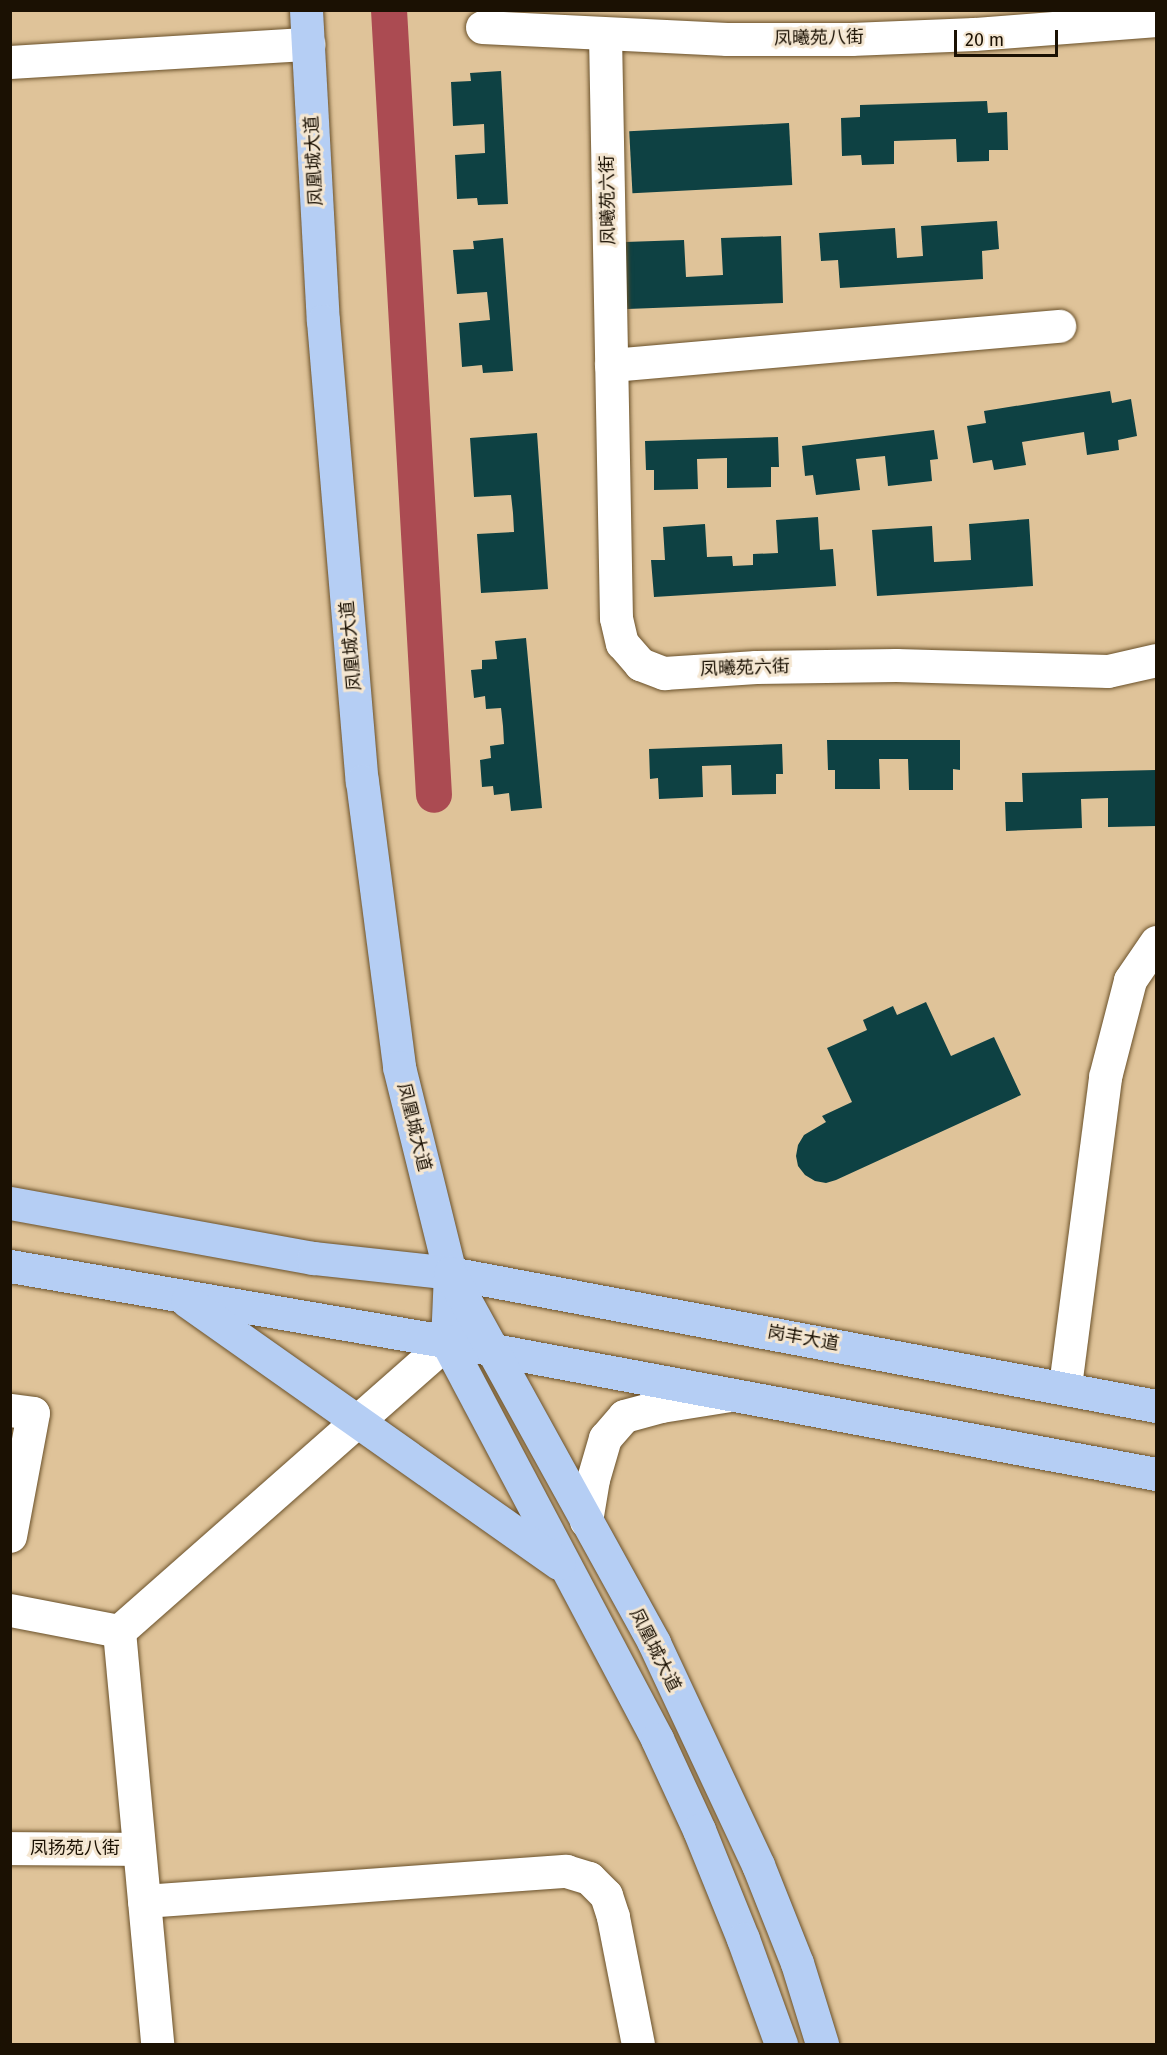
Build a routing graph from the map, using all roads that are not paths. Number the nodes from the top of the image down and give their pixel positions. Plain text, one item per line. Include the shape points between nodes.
1 (306, 10) edge
2 (1156, 20) edge
3 (482, 27) dead end
4 (605, 35) junction
5 (308, 44) junction
6 (10, 62) edge
7 (1059, 326) dead end
8 (611, 365) junction
9 (1156, 660) edge
10 (1156, 942) edge
11 (10, 1203) edge
12 (10, 1266) edge
13 (450, 1274) junction
14 (181, 1296) junction
15 (447, 1342) junction
16 (494, 1350) junction
17 (1065, 1386) junction
18 (730, 1395) junction
19 (1156, 1406) edge
20 (10, 1410) edge
21 (357, 1421) junction
22 (1156, 1474) edge
23 (586, 1521) junction
24 (10, 1536) edge
25 (566, 1568) junction
26 (10, 1610) edge
27 (119, 1631) junction
28 (10, 1848) edge
29 (139, 1849) junction
30 (144, 1901) junction
31 (157, 2044) edge
32 (638, 2044) edge
33 (781, 2044) edge
34 (822, 2044) edge

1 - 5 main road, 凤凰城大道
2 - 4 street, 凤曦苑八街 via 851,39
3 - 4 street, 凤曦苑八街
4 - 8 street, 凤曦苑六街
5 - 6 street
5 - 13 main road, 凤凰城大道 via 323,321 362,781 399,1068
7 - 8 street
8 - 9 street, 凤曦苑六街 via 615,618 622,643 640,664 664,673 896,665 1107,671
10 - 17 street via 1130,980 1105,1077
11 - 13 main road, 岗丰大道 via 313,1258
12 - 14 main road
13 - 15 main road, 凤凰城大道
13 - 16 main road, 凤凰城大道
13 - 17 main road, 岗丰大道
14 - 15 main road
14 - 21 main road
15 - 16 main road
15 - 21 street
15 - 25 main road
16 - 18 main road
16 - 23 main road, 凤凰城大道
17 - 19 main road, 岗丰大道
18 - 22 main road
18 - 23 street via 624,1416 605,1438
20 - 24 street via 33,1413
21 - 25 main road
21 - 27 street
23 - 34 main road, 凤凰城大道 via 654,1643 758,1865 797,1963
25 - 33 main road via 657,1739 699,1830
26 - 27 street
27 - 29 street
28 - 29 street, 凤扬苑八街
29 - 30 street
30 - 31 street
30 - 32 street via 566,1871 589,1878 606,1895

